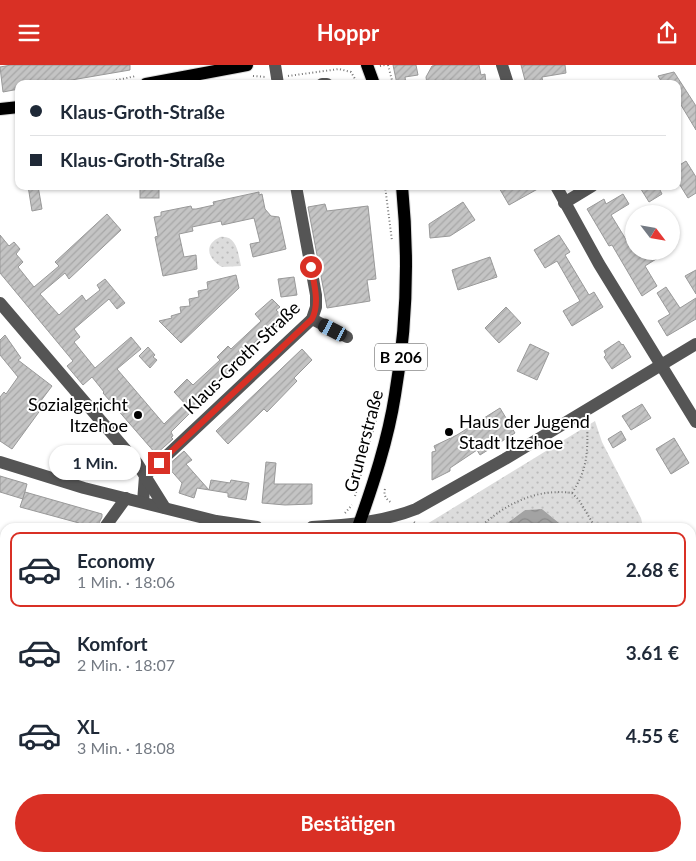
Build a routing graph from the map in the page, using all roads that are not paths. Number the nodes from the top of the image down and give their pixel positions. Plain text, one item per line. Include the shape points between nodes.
1 (248, 65) edge
2 (275, 65) edge
3 (368, 65) edge
4 (502, 65) edge
5 (182, 80) edge
6 (277, 80) edge
7 (373, 80) edge
8 (507, 80) edge
9 (15, 107) edge
10 (0, 109) edge
11 (298, 190) edge
12 (402, 190) edge
13 (558, 190) edge
14 (585, 190) edge
15 (564, 203) junction
16 (0, 303) edge
17 (312, 319) junction
18 (347, 337) dead end
19 (696, 344) edge
20 (661, 365) junction
21 (696, 422) edge
22 (0, 462) edge
23 (145, 476) junction
24 (126, 498) junction
25 (143, 502) junction
26 (166, 508) junction
27 (108, 523) edge
28 (229, 523) edge
29 (359, 523) edge
30 (366, 523) edge

1 - 5 main road
2 - 6 street
3 - 7 main road
4 - 8 street
9 - 10 main road
11 - 17 street, Klaus-Groth-Straße via 316,295
12 - 29 main road, Grunerstraße / B 206 via 407,263 403,341 390,420
13 - 15 street
14 - 15 street
15 - 20 street
16 - 23 street
17 - 18 street
17 - 23 street, Klaus-Groth-Straße
19 - 20 street
20 - 21 street
20 - 30 street via 428,503 406,513
22 - 24 street
23 - 25 street
23 - 26 street
24 - 25 street
24 - 27 street
25 - 26 street
26 - 28 street

